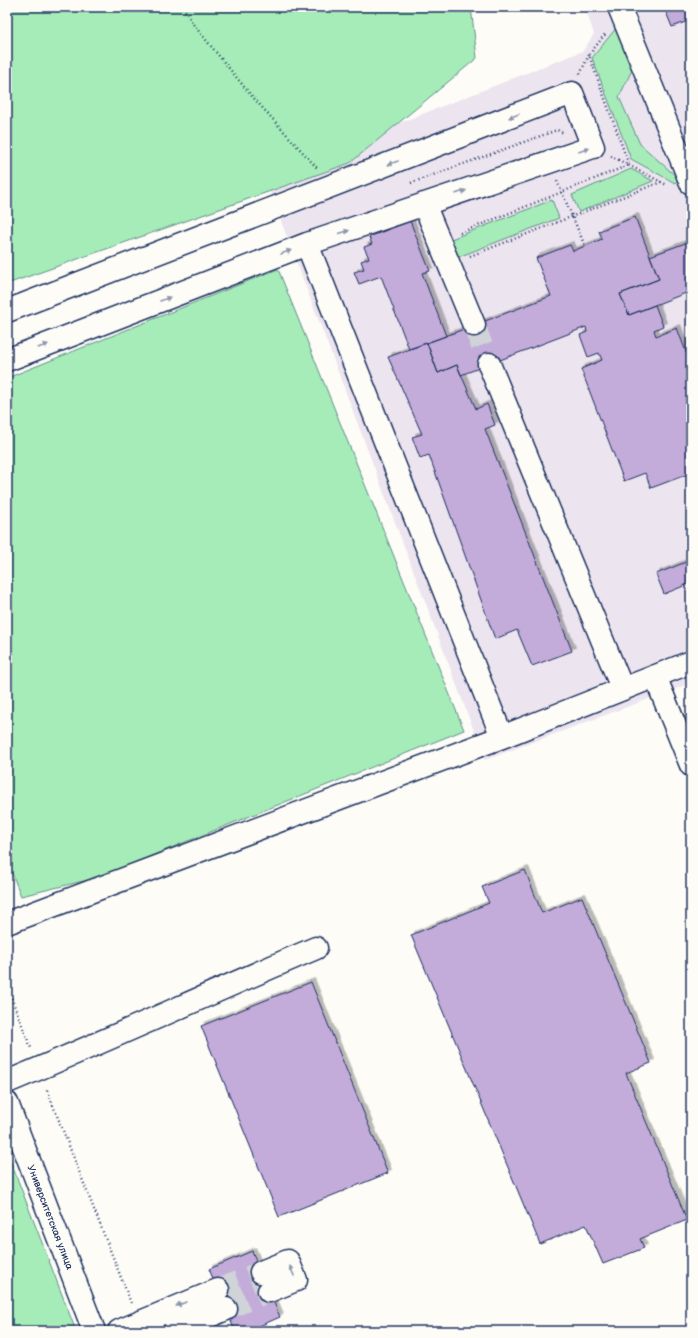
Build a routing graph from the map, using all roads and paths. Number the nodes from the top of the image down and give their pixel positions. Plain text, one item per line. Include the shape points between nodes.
1 (183, 7) edge
2 (618, 7) edge
3 (557, 130) dead end
4 (540, 136) junction
5 (442, 144) junction
6 (550, 162) junction
7 (629, 165) dead end
8 (318, 169) dead end
9 (661, 182) junction
10 (681, 185) edge
11 (424, 204) junction
12 (572, 217) junction
13 (307, 244) junction
14 (585, 246) dead end
15 (449, 264) junction
16 (7, 311) edge
17 (474, 325) tunnel mouth
18 (7, 360) edge
19 (489, 364) tunnel mouth
20 (691, 662) edge
21 (655, 676) junction
22 (622, 688) junction
23 (502, 737) junction
24 (691, 765) edge
25 (7, 923) edge
26 (316, 948) dead end
27 (7, 987) edge
28 (39, 1068) junction
29 (7, 1082) edge
30 (7, 1103) edge
31 (134, 1309) dead end
32 (94, 1331) edge
33 (119, 1331) edge
34 (174, 1331) edge

1 - 8 path via 193,24 250,94
2 - 10 street
3 - 4 path
4 - 5 path via 456,167
4 - 6 path
6 -> 5 street via 593,147 572,93
5 -> 16 street
11 -> 6 street
6 - 12 path
7 - 9 path
9 - 10 path
9 - 12 path
13 -> 11 street
11 - 15 street
12 - 14 path
12 - 15 path
18 -> 13 street
13 - 23 street
15 - 17 street
19 - 22 street
20 - 21 street
21 - 22 street
21 - 24 street
22 - 23 street
23 - 25 street
26 - 28 street
27 - 28 path
28 - 29 street
28 - 31 path
30 - 32 street, Университетская улица
34 -> 33 street via 222,1300

